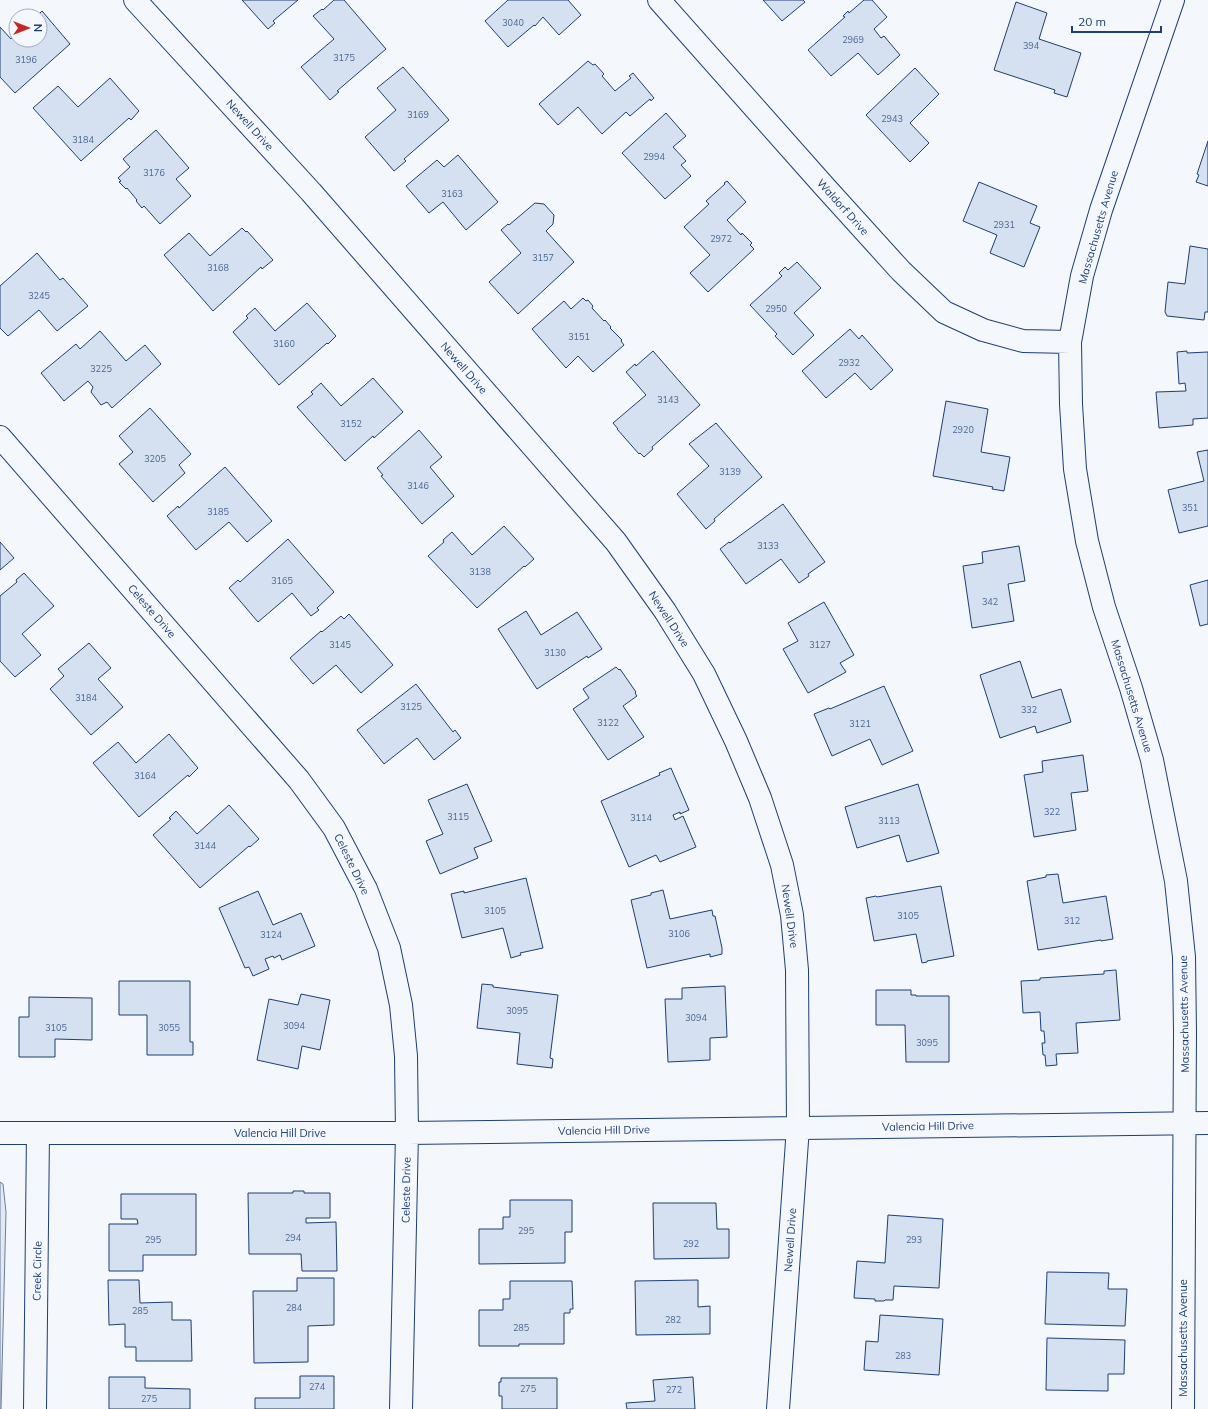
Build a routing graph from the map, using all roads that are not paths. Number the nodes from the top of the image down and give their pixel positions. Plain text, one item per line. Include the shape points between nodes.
1 (135, 0) edge
2 (659, 0) edge
3 (1173, 0) edge
4 (1070, 342) junction
5 (0, 437) edge
6 (1185, 1122) junction
7 (1208, 1123) edge
8 (798, 1127) junction
9 (0, 1133) edge
10 (38, 1133) junction
11 (407, 1133) junction
12 (35, 1409) edge
13 (401, 1409) edge
14 (778, 1409) edge
15 (1183, 1409) edge

1 - 8 street, Newell Drive via 311,192 616,542 665,611 704,674 760,798 782,865 792,915 797,970
2 - 4 street, Waldorf Drive via 896,265 944,312 983,330 1023,341
3 - 4 street, Massachusetts Avenue via 1101,210 1082,276
4 - 6 street, Massachusetts Avenue via 1075,469 1087,541 1104,607 1152,760 1176,881 1184,957
5 - 11 street, Celeste Drive via 299,780 334,828 366,889 389,948 401,1005 406,1056
6 - 7 street, Valencia Hill Drive
6 - 8 street, Valencia Hill Drive
6 - 15 street, Massachusetts Avenue
8 - 11 street, Valencia Hill Drive
8 - 14 street, Newell Drive
9 - 10 street, Valencia Hill Drive
10 - 11 street, Valencia Hill Drive
10 - 12 street, Creek Circle
11 - 13 street, Celeste Drive

